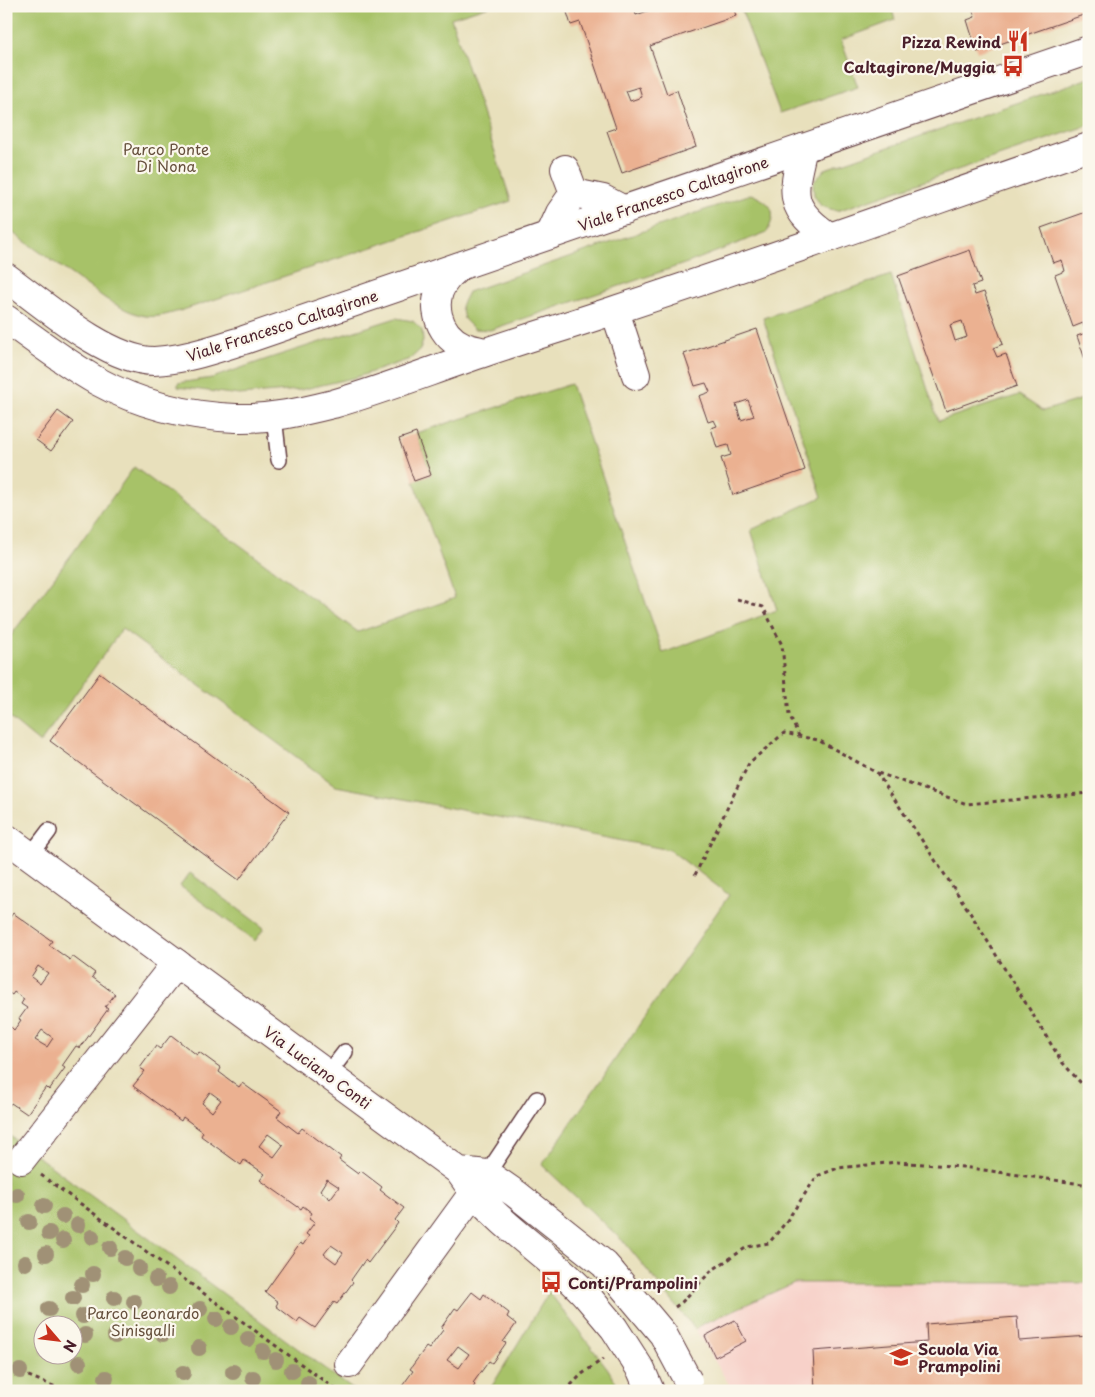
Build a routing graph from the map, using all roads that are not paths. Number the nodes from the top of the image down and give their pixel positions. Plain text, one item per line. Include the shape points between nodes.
1 (1089, 50) edge
2 (1089, 147) edge
3 (803, 148) junction
4 (624, 210) junction
5 (550, 235) junction
6 (830, 237) junction
7 (458, 267) junction
8 (6, 277) edge
9 (614, 310) junction
10 (6, 319) edge
11 (486, 352) junction
12 (636, 375) dead end
13 (274, 417) junction
14 (279, 460) dead end
15 (49, 831) dead end
16 (6, 838) edge
17 (30, 856) junction
18 (176, 963) junction
19 (345, 1052) dead end
20 (328, 1074) junction
21 (537, 1099) dead end
22 (21, 1160) road end
23 (474, 1179) junction
24 (350, 1364) dead end
25 (690, 1386) edge
26 (650, 1391) edge

1 - 3 street, Viale Francesco Caltagirone
2 - 6 street
3 - 4 street, Viale Francesco Caltagirone
3 - 6 street via 795,183 798,205 811,224
4 - 5 street, Viale Francesco Caltagirone
4 - 5 street via 570,181
5 - 7 street, Viale Francesco Caltagirone
6 - 9 street
7 - 8 street, Viale Francesco Caltagirone via 236,343 180,358 154,360 132,357 93,339
7 - 11 street via 440,289 437,314 444,330 456,342
9 - 11 street
9 - 12 street
10 - 13 street via 83,372 140,399 192,413 236,418
11 - 13 street via 358,397
13 - 14 lane
15 - 17 lane
16 - 17 street, Via Luciano Conti
17 - 18 street, Via Luciano Conti
18 - 20 street, Via Luciano Conti
18 - 22 street
19 - 20 lane
20 - 23 street, Via Luciano Conti
21 - 23 lane
23 - 24 street
23 - 25 street, Via Luciano Conti, bridge via 516,1194 604,1264 663,1334
23 - 26 street, Via Luciano Conti, bridge via 503,1222 556,1265 614,1328 641,1370

